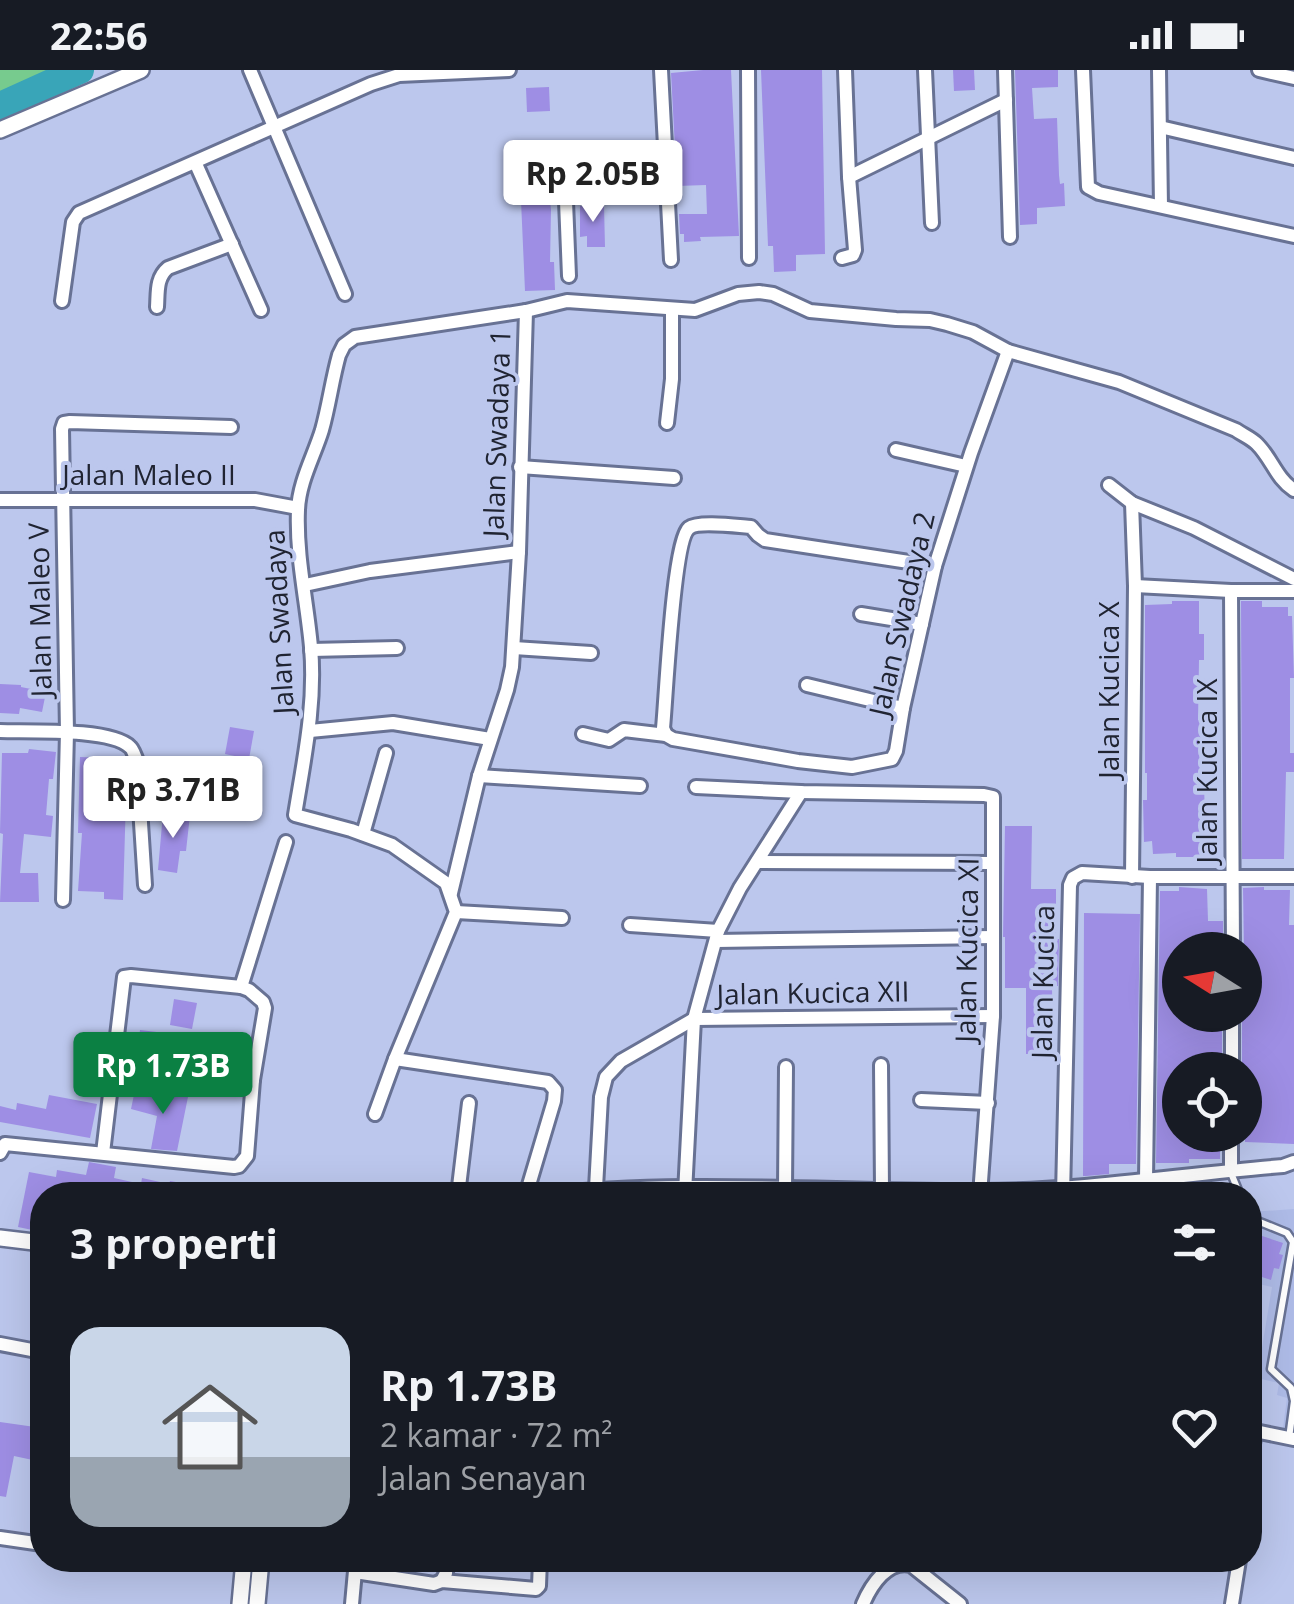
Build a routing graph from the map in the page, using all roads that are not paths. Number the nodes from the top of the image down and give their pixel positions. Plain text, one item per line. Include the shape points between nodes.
1 (141, 70) edge
2 (250, 70) edge
3 (509, 70) edge
4 (661, 70) edge
5 (748, 70) edge
6 (845, 70) edge
7 (925, 70) edge
8 (1004, 70) edge
9 (1083, 70) edge
10 (1160, 70) edge
11 (1259, 70) edge
12 (1294, 78) edge
13 (1006, 100) junction
14 (1160, 126) junction
15 (274, 129) junction
16 (0, 130) edge
17 (927, 138) junction
18 (665, 158) junction
19 (1294, 158) edge
20 (196, 164) junction
21 (849, 177) junction
22 (1161, 206) junction
23 (932, 223) dead end
24 (1294, 236) edge
25 (1010, 238) dead end
26 (232, 244) junction
27 (749, 258) dead end
28 (842, 258) dead end
29 (671, 260) dead end
30 (568, 276) dead end
31 (345, 294) dead end
32 (62, 300) dead end
33 (157, 307) dead end
34 (672, 309) junction
35 (262, 310) dead end
36 (526, 312) junction
37 (1008, 351) junction
38 (667, 423) dead end
39 (231, 427) dead end
40 (896, 450) dead end
41 (966, 466) junction
42 (520, 468) junction
43 (674, 478) dead end
44 (1108, 485) dead end
45 (1294, 490) edge
46 (64, 499) junction
47 (0, 500) edge
48 (1132, 503) junction
49 (298, 508) junction
50 (518, 552) junction
51 (935, 566) junction
52 (1294, 580) edge
53 (304, 585) junction
54 (1135, 586) junction
55 (1231, 591) junction
56 (1294, 591) edge
57 (861, 614) dead end
58 (922, 624) junction
59 (397, 648) dead end
60 (514, 648) junction
61 (311, 650) junction
62 (590, 653) dead end
63 (807, 685) dead end
64 (903, 708) junction
65 (0, 731) edge
66 (310, 731) junction
67 (66, 732) junction
68 (583, 734) dead end
69 (666, 736) junction
70 (490, 740) junction
71 (386, 753) dead end
72 (478, 776) junction
73 (640, 786) dead end
74 (696, 788) dead end
75 (801, 792) junction
76 (363, 834) junction
77 (286, 842) dead end
78 (757, 862) junction
79 (992, 862) junction
80 (1233, 876) junction
81 (1132, 877) junction
82 (1294, 877) edge
83 (1150, 878) junction
84 (145, 886) dead end
85 (451, 893) junction
86 (63, 900) dead end
87 (456, 912) junction
88 (562, 918) dead end
89 (630, 925) dead end
90 (1233, 932) edge
91 (717, 936) junction
92 (993, 938) junction
93 (241, 987) junction
94 (993, 1016) junction
95 (694, 1019) junction
96 (395, 1058) junction
97 (113, 1064) junction
98 (881, 1064) dead end
99 (786, 1067) dead end
100 (253, 1080) junction
101 (921, 1100) dead end
102 (469, 1104) dead end
103 (988, 1104) junction
104 (375, 1114) dead end
105 (1232, 1152) edge
106 (0, 1153) edge
107 (103, 1153) junction
108 (1294, 1162) edge
109 (1231, 1170) junction
110 (1146, 1180) junction
111 (460, 1182) edge
112 (530, 1182) edge
113 (596, 1182) edge
114 (685, 1182) edge
115 (785, 1182) edge
116 (882, 1182) edge
117 (981, 1182) edge
118 (1063, 1182) edge
119 (1120, 1182) edge
120 (1234, 1182) edge
121 (1262, 1223) edge
122 (0, 1238) edge
123 (30, 1242) edge
124 (0, 1344) edge
125 (30, 1350) edge
126 (1262, 1433) edge
127 (1292, 1438) edge
128 (0, 1538) edge
129 (30, 1542) edge
130 (243, 1572) edge
131 (260, 1572) edge
132 (355, 1572) edge
133 (382, 1572) edge
134 (444, 1572) edge
135 (540, 1572) edge
136 (886, 1572) edge
137 (920, 1572) edge
138 (1237, 1572) edge
139 (442, 1581) junction
140 (240, 1604) edge
141 (257, 1604) edge
142 (352, 1604) edge
143 (862, 1604) edge
144 (960, 1604) edge
145 (1232, 1604) edge

1 - 16 street
2 - 15 street
3 - 15 street via 399,75
4 - 18 street
5 - 27 street
6 - 21 street
7 - 17 street
8 - 13 street
9 - 22 street via 1088,187
10 - 14 street
11 - 12 street
13 - 17 street
13 - 25 street
14 - 19 street
14 - 22 street
15 - 20 street
15 - 31 street
17 - 21 street
17 - 23 street
18 - 29 street
18 - 30 street via 569,166
20 - 26 street
20 - 32 street via 74,217
21 - 28 street via 856,250
22 - 24 street
26 - 33 street via 168,268 160,277
26 - 35 street
34 - 36 street, Jalan Swadaya 1 via 584,300
34 - 37 street, Jalan Swadaya 1 via 695,310 759,292 810,311 948,324
34 - 38 street
36 - 42 street, Jalan Swadaya 1
36 - 49 street, Jalan Swadaya via 372,333 344,345
37 - 41 street, Jalan Swadaya 2
37 - 45 street, Jalan Swadaya 1 via 1119,382 1236,430 1262,449
39 - 46 street, Jalan Maleo V via 64,423
40 - 41 street
41 - 51 street, Jalan Swadaya 2
42 - 43 street
42 - 50 street, Jalan Swadaya 1
44 - 48 street
46 - 47 street, Jalan Maleo II
46 - 49 street, Jalan Maleo II via 254,500
46 - 67 street, Jalan Maleo V
48 - 52 street
48 - 54 street, Jalan Kucica X
49 - 53 street, Jalan Swadaya
50 - 53 street
50 - 60 street, Jalan Swadaya 1
51 - 58 street, Jalan Swadaya 2
51 - 69 street via 765,540 751,527 686,530 676,581
53 - 61 street, Jalan Swadaya
54 - 55 street
54 - 81 street, Jalan Kucica X
55 - 56 street
55 - 80 street, Jalan Kucica IX
57 - 58 street
58 - 64 street, Jalan Swadaya 2
59 - 61 street
60 - 62 street
60 - 70 street, Jalan Swadaya 1
61 - 66 street, Jalan Swadaya
63 - 64 street
64 - 69 street, Jalan Swadaya 2 via 892,759 852,768
65 - 67 street
66 - 70 street via 394,724
66 - 76 street, Jalan Swadaya via 295,814
67 - 84 street via 117,739 131,748
67 - 86 street, Jalan Maleo V
68 - 69 street, Jalan Swadaya 2 via 609,740 624,730
70 - 72 street, Jalan Swadaya 1
71 - 76 street
72 - 73 street
72 - 85 street, Jalan Swadaya 1
74 - 75 street
75 - 78 street
75 - 79 street, Jalan Kucica XI via 993,797
76 - 85 street, Jalan Swadaya via 427,868
77 - 93 street
78 - 79 street
78 - 91 street
79 - 92 street, Jalan Kucica XI
80 - 82 street, Jalan Kucica
80 - 83 street, Jalan Kucica
80 - 90 street, Jalan Kucica IX
81 - 83 street, Jalan Kucica
81 - 118 street, Jalan Kucica via 1082,874 1070,885
83 - 110 street
85 - 87 street
87 - 88 street
87 - 96 street
89 - 91 street
91 - 92 street
91 - 95 street
92 - 94 street, Jalan Kucica XI
93 - 97 street via 124,977
93 - 100 street via 264,1008
94 - 95 street, Jalan Kucica XII
94 - 103 street, Jalan Kucica XI
95 - 113 street via 621,1061 606,1077
95 - 114 street
96 - 104 street
96 - 112 street via 548,1082 554,1101
97 - 100 street
97 - 107 street
98 - 116 street
99 - 115 street
100 - 107 street via 247,1156 239,1166
101 - 103 street
102 - 111 street
103 - 117 street, Jalan Kucica XI
105 - 109 street
106 - 107 street via 6,1144
108 - 109 street
109 - 110 street
109 - 120 lane
110 - 119 street
121 - 127 lane via 1293,1242 1272,1369 1291,1388
122 - 123 street
124 - 125 street
126 - 127 street
128 - 129 street
130 - 140 street
131 - 141 street
132 - 142 street
133 - 139 street
134 - 139 street
135 - 139 street via 536,1589
136 - 143 street
137 - 144 street
138 - 145 street

